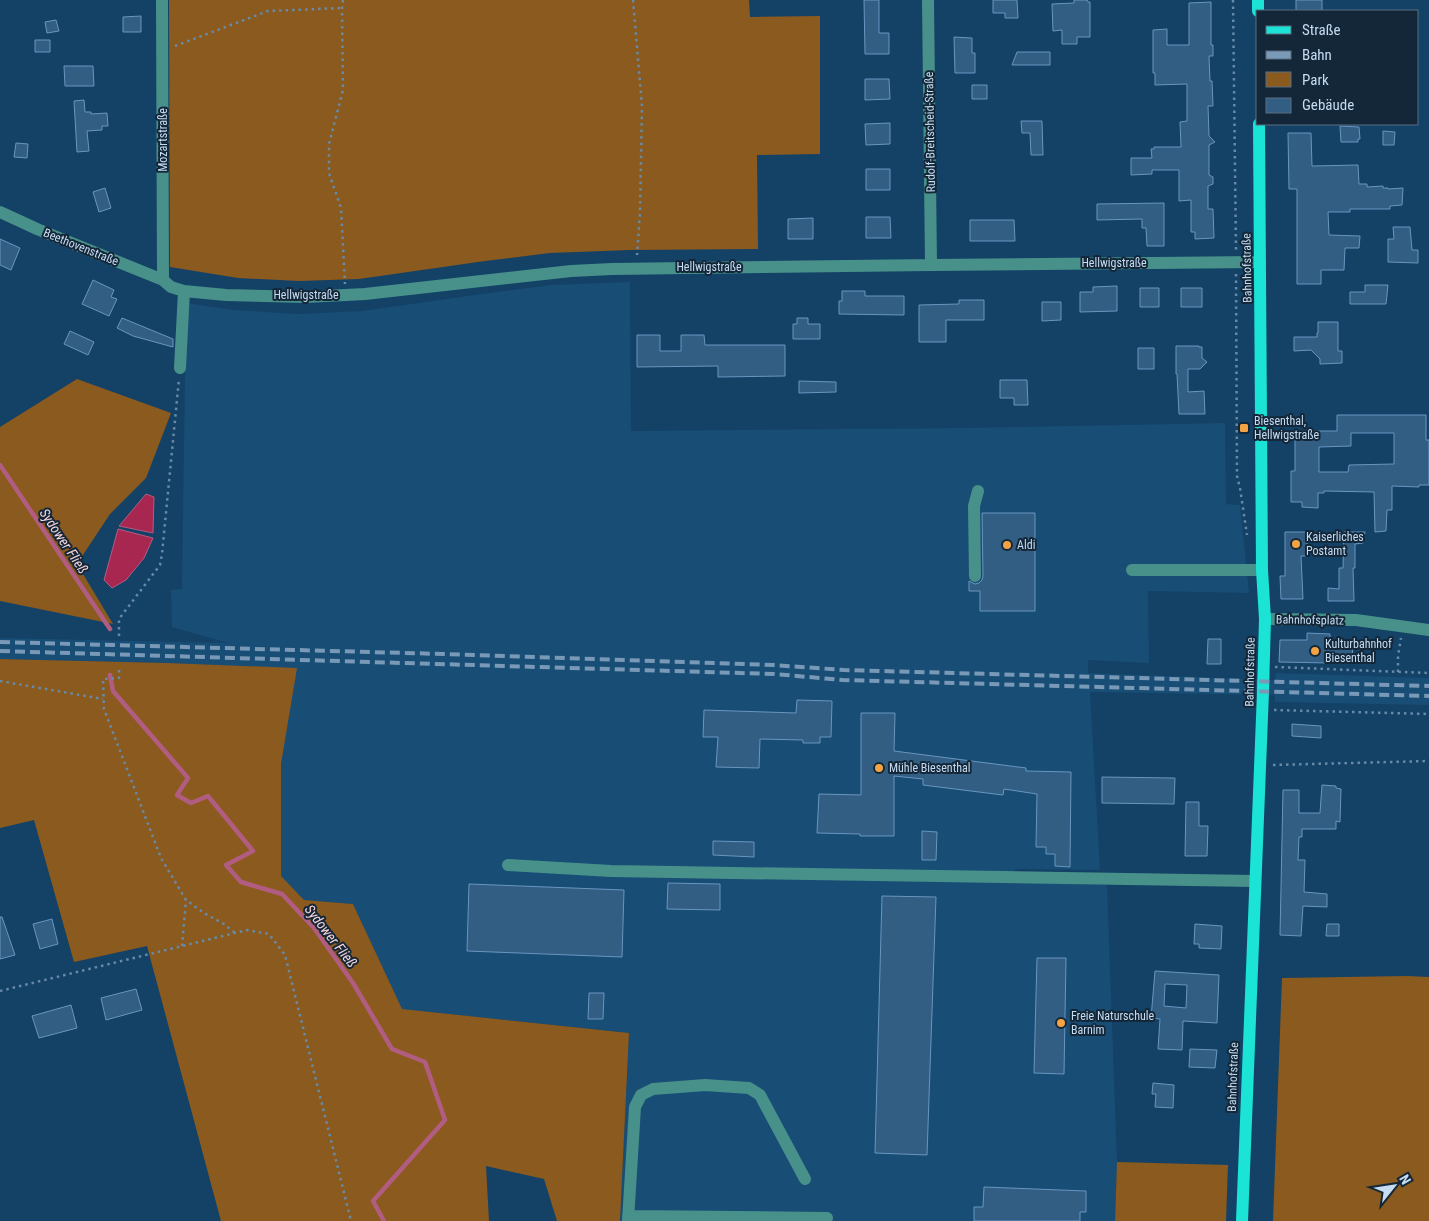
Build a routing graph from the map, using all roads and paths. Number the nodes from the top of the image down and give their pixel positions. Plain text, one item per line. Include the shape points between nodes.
1 (162, 0) edge
2 (343, 0) edge
3 (633, 0) edge
4 (928, 0) edge
5 (1232, 0) edge
6 (342, 8) junction
7 (163, 51) junction
8 (1259, 125) edge
9 (0, 212) edge
10 (1236, 262) junction
11 (1260, 262) junction
12 (931, 265) junction
13 (636, 268) junction
14 (163, 280) junction
15 (184, 291) junction
16 (345, 295) junction
17 (180, 368) joint
18 (978, 491) dead end
19 (1248, 543) dead end
20 (1132, 570) dead end
21 (1262, 570) junction
22 (975, 576) dead end
23 (1264, 619) junction
24 (1402, 627) junction
25 (1429, 630) edge
26 (119, 636) dead end
27 (1264, 667) junction
28 (119, 670) dead end
29 (1398, 672) junction
30 (1429, 673) edge
31 (0, 681) edge
32 (103, 699) junction
33 (1263, 709) junction
34 (1429, 714) edge
35 (1429, 761) edge
36 (1260, 765) junction
37 (508, 865) dead end
38 (1255, 881) junction
39 (186, 900) junction
40 (235, 933) junction
41 (182, 946) junction
42 (0, 991) edge
43 (805, 1179) dead end
44 (628, 1218) edge
45 (827, 1218) dead end
46 (350, 1221) edge
47 (1242, 1221) edge

1 - 7 street, Mozartstraße
2 - 6 path
3 - 13 path via 642,106
4 - 12 street, Rudolf-Breitscheid-Straße
5 - 10 path
6 - 7 path via 268,11
6 - 16 path via 343,90 329,144 329,173 341,208
7 - 14 street, Mozartstraße
8 - 11 main road, Bahnhofstraße
9 - 14 street, Beethovenstraße
10 - 11 street, Hellwigstraße
10 - 12 street, Hellwigstraße
10 - 19 path via 1237,476
11 - 21 main road, Bahnhofstraße
12 - 13 street, Hellwigstraße
13 - 16 street, Hellwigstraße via 572,271
14 - 15 street, Hellwigstraße
15 - 16 street, Hellwigstraße via 306,297
15 - 17 street
17 - 26 path via 160,565 119,619
18 - 22 street via 974,506
20 - 21 street
21 - 23 main road, Bahnhofstraße
23 - 24 street, Bahnhofsplatz via 1356,620
23 - 27 main road, Bahnhofstraße
24 - 25 street, Bahnhofsplatz
24 - 29 path
27 - 29 path
27 - 33 main road, Bahnhofstraße
28 - 32 path via 119,678 103,679
29 - 30 path
31 - 32 path
32 - 39 path via 161,858
33 - 34 path
33 - 36 main road, Bahnhofstraße
35 - 36 path
36 - 38 main road, Bahnhofstraße
37 - 38 street via 611,871
38 - 47 main road, Bahnhofstraße
39 - 40 path
39 - 41 path
40 - 41 path
40 - 46 path via 247,930 270,934 285,955
41 - 42 path
43 - 44 street via 760,1095 749,1088 705,1085 653,1089 642,1095 635,1107
44 - 45 street

